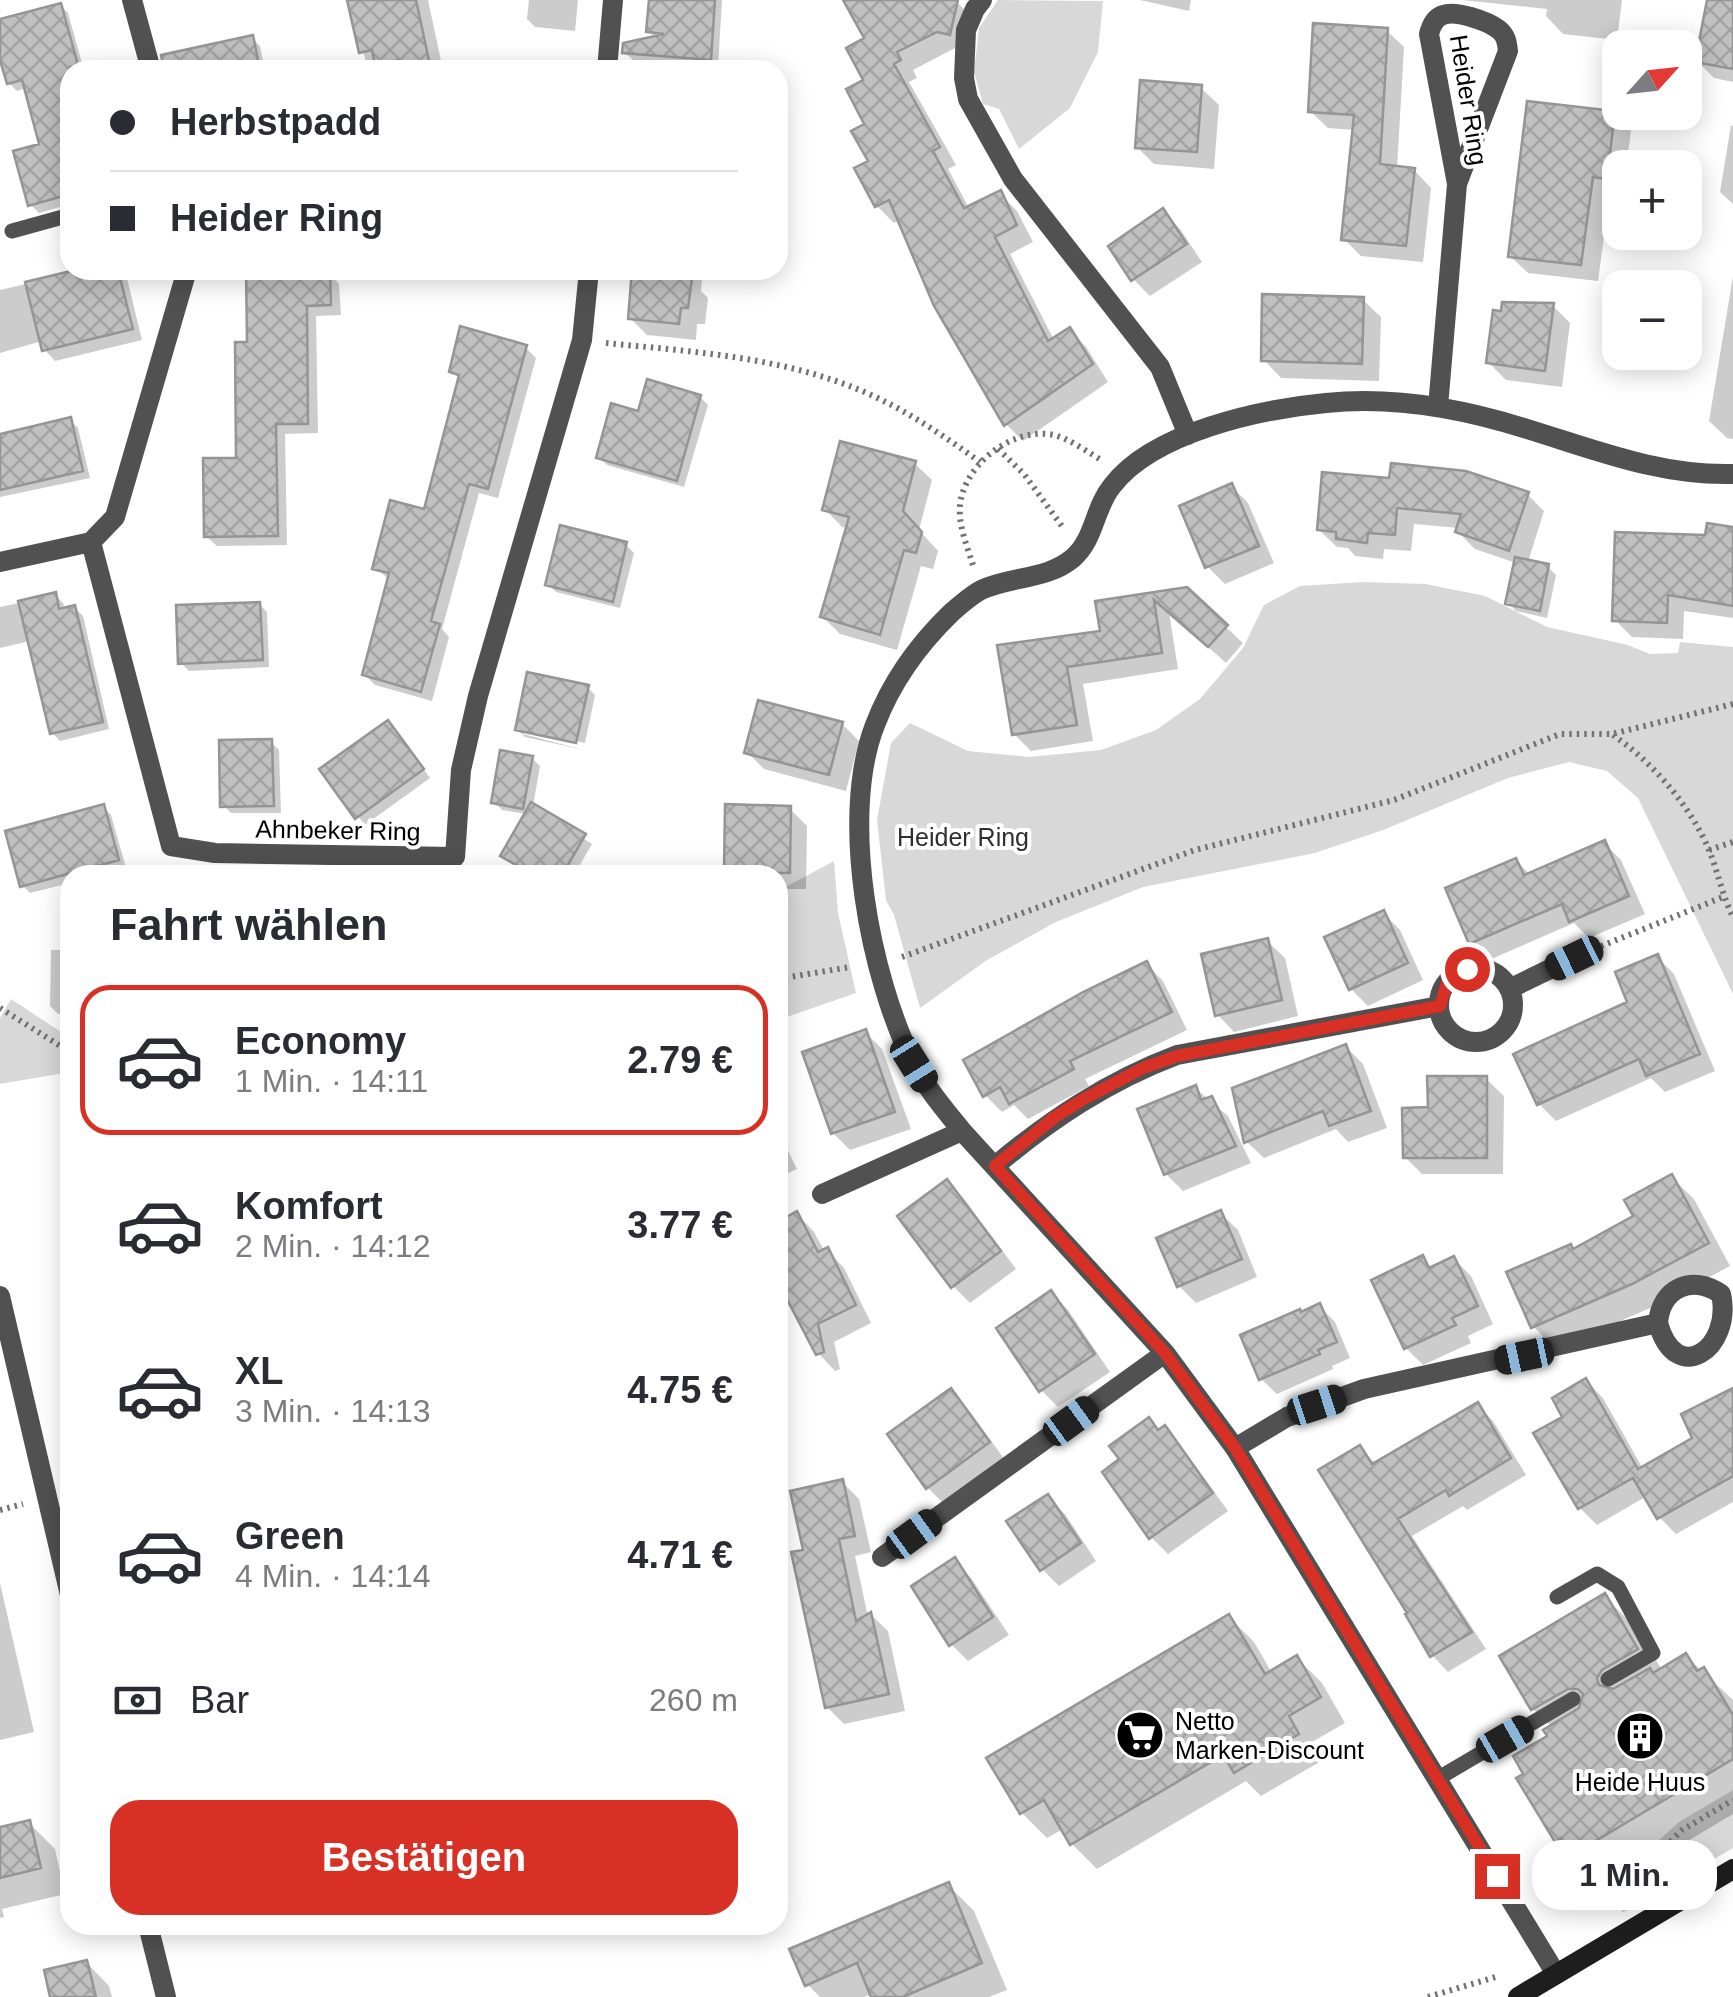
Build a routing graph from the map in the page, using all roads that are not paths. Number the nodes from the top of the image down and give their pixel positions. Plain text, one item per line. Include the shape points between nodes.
1 (132, 0) edge
2 (613, 0) edge
3 (982, 0) edge
4 (148, 60) edge
5 (608, 60) edge
6 (1457, 184) junction
7 (60, 218) edge
8 (12, 232) dead end
9 (184, 280) edge
10 (587, 280) edge
11 (1438, 407) junction
12 (1188, 436) junction
13 (1733, 474) edge
14 (91, 542) junction
15 (0, 562) edge
16 (1574, 958) road end
17 (1509, 989) junction
18 (1440, 1006) junction
19 (962, 1132) junction
20 (995, 1166) junction
21 (822, 1194) dead end
22 (0, 1296) edge
23 (1658, 1323) junction
24 (1730, 1341) edge
25 (7, 1353) edge
26 (1165, 1353) junction
27 (1235, 1448) junction
28 (60, 1556) edge
29 (882, 1557) dead end
30 (1556, 1597) dead end
31 (1608, 1679) dead end
32 (1573, 1699) dead end
33 (1437, 1779) junction
34 (1733, 1869) edge
35 (150, 1935) edge
36 (1556, 1974) junction
37 (166, 1997) edge
38 (1518, 1997) edge

1 - 4 street
2 - 5 street
3 - 12 street via 966,30 968,100 1014,180 1160,368
6 - 6 street, Heider Ring via 1429,34 1433,21 1457,14 1498,29 1508,51
6 - 11 street, Heider Ring
7 - 8 lane
9 - 14 street via 115,517
10 - 14 street, Ahnbeker Ring via 582,340 461,770 455,857 215,853 171,846
11 - 12 street via 1324,403
11 - 13 street via 1654,468
12 - 19 street via 1124,472 1100,503 1085,546 1066,564 982,590 951,614 912,658 874,726 861,793 860,858 877,962 914,1064
14 - 15 street
16 - 17 street
17 - 18 street via 1492,972 1467,969 1447,983
17 - 18 street via 1508,1024 1491,1040 1456,1036
18 - 20 street via 1143,1068 1055,1117
19 - 20 street
19 - 21 street
20 - 26 street
22 - 25 street
23 - 24 street via 1667,1344 1687,1356 1709,1355
23 - 24 street via 1674,1290 1698,1283 1728,1304
23 - 27 street via 1364,1390 1287,1417
25 - 28 street
26 - 27 street
26 - 29 street
27 - 33 street
30 - 31 lane via 1597,1574 1618,1588 1654,1652
32 - 33 lane
33 - 36 street
34 - 36 street
35 - 37 street
36 - 38 street

